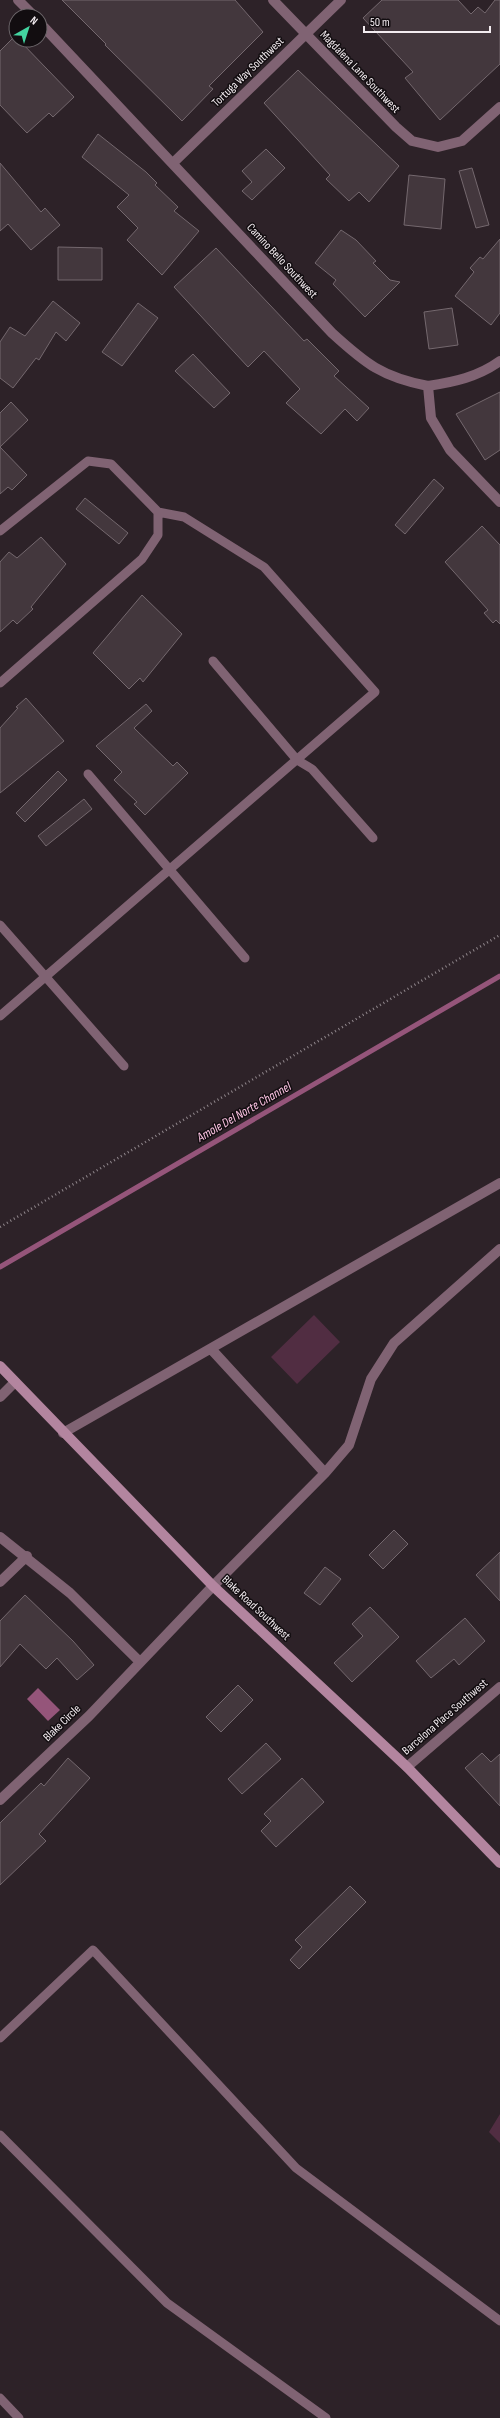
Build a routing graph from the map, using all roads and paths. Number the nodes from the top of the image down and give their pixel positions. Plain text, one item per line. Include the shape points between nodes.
1 (18, 0) edge
2 (273, 0) edge
3 (341, 0) edge
4 (26, 8) edge
5 (48, 31) edge
6 (305, 34) junction
7 (500, 107) edge
8 (173, 163) junction
9 (500, 362) edge
10 (428, 386) junction
11 (500, 502) edge
12 (158, 512) junction
13 (0, 532) edge
14 (213, 661) dead end
15 (0, 683) edge
16 (297, 760) junction
17 (88, 774) dead end
18 (373, 838) dead end
19 (170, 872) junction
20 (0, 926) edge
21 (500, 935) edge
22 (245, 958) dead end
23 (46, 978) junction
24 (0, 1016) edge
25 (124, 1066) dead end
26 (500, 1183) edge
27 (0, 1227) edge
28 (500, 1249) edge
29 (212, 1350) junction
30 (0, 1366) edge
31 (15, 1382) junction
32 (0, 1397) edge
33 (64, 1433) junction
34 (326, 1473) junction
35 (0, 1537) edge
36 (27, 1556) junction
37 (0, 1582) edge
38 (213, 1586) junction
39 (140, 1662) junction
40 (500, 1686) edge
41 (407, 1768) junction
42 (0, 1800) edge
43 (500, 1863) edge
44 (0, 2038) edge
45 (0, 2135) edge
46 (500, 2321) edge
47 (0, 2398) edge
48 (19, 2418) edge
49 (326, 2418) edge

1 - 4 street
2 - 6 street, Magdalena Lane Southwest
3 - 6 street, Tortuga Way Southwest
5 - 8 street, Camino Bello Southwest
6 - 7 street, Magdalena Lane Southwest via 412,141 438,147 462,142
6 - 8 street, Tortuga Way Southwest
8 - 10 street, Camino Bello Southwest via 332,333 358,357 382,373
9 - 10 street via 487,371 459,381
10 - 11 street via 431,418 450,450
12 - 13 lane via 111,464 88,461
12 - 15 lane via 158,535 142,559
12 - 16 lane via 184,517 264,567 376,692
14 - 16 lane
16 - 18 lane via 312,769
16 - 19 lane
17 - 19 lane
19 - 22 lane
19 - 23 lane
20 - 23 lane
21 - 27 path
23 - 24 lane
23 - 25 lane
26 - 29 street
28 - 34 street, Blake Circle via 394,1343 371,1379 349,1444
29 - 33 street
29 - 34 street
30 - 31 main road, Blake Road Southwest
31 - 32 street
31 - 33 main road, Blake Road Southwest
33 - 38 main road, Blake Road Southwest
34 - 38 street, Blake Circle
35 - 36 street
36 - 37 street
36 - 39 street via 70,1593
38 - 39 street, Blake Circle
38 - 41 main road, Blake Road Southwest
39 - 42 street, Blake Circle via 89,1716
40 - 41 street, Barcelona Place Southwest
41 - 43 main road, Blake Road Southwest
44 - 46 lane via 93,1950 296,2168
45 - 49 lane via 166,2303
47 - 48 lane

